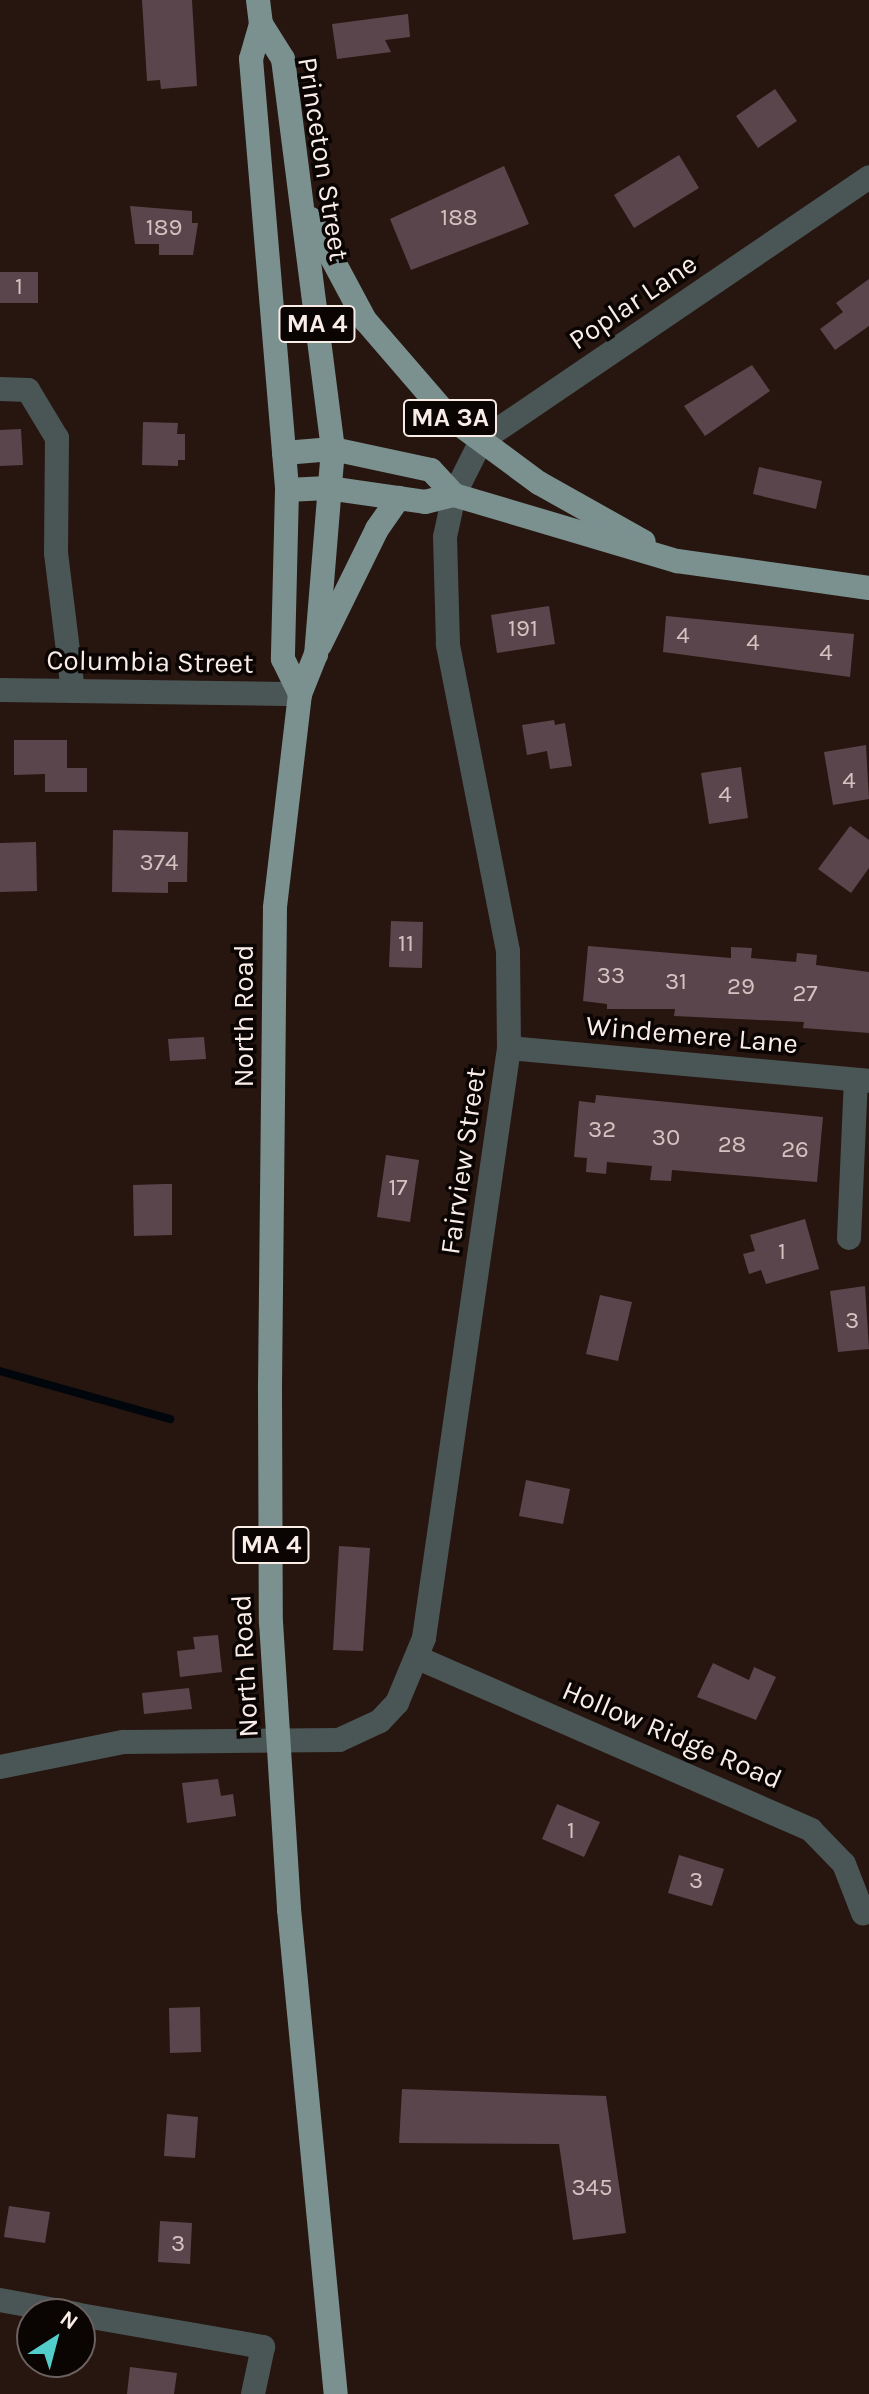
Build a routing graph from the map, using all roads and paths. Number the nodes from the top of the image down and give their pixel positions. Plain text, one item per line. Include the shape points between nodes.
1 (260, 12) edge
2 (869, 177) edge
3 (300, 198) junction
4 (0, 389) edge
5 (481, 441) junction
6 (333, 449) junction
7 (284, 453) junction
8 (328, 488) junction
9 (287, 490) junction
10 (454, 495) junction
11 (399, 498) junction
12 (677, 561) junction
13 (868, 587) edge
14 (316, 654) junction
15 (0, 690) edge
16 (73, 691) junction
17 (300, 694) junction
18 (509, 1048) junction
19 (862, 1080) edge
20 (849, 1238) dead end
21 (418, 1658) junction
22 (280, 1740) junction
23 (0, 1767) edge
24 (863, 1913) dead end
25 (96, 2317) edge
26 (253, 2394) edge
27 (336, 2394) edge

1 - 3 main road, Princeton Street / MA 3A via 283,59
1 - 7 main road, Princeton Street / MA 3A via 251,59
2 - 5 street, Poplar Lane
3 - 5 main road, MA 3A via 365,320 448,416
3 - 6 main road, Princeton Street / MA 4
4 - 16 street via 28,390 57,438 56,553
5 - 10 street, Poplar Lane
5 - 12 main road, MA 3A via 539,483
6 - 7 main road
6 - 8 main road, North Road / MA 4
6 - 10 main road via 431,470
7 - 9 main road, Princeton Street / MA 3A
8 - 9 main road, MA 3A
8 - 11 main road, MA 3A
8 - 14 main road, North Road / MA 4
9 - 17 main road via 283,659
10 - 11 main road, MA 3A via 425,502
10 - 12 main road, MA 3A
10 - 18 street, Fairview Street via 445,537 448,644 508,951
11 - 14 main road via 377,529
12 - 13 main road, MA 3A
14 - 17 main road, North Road / MA 4
15 - 16 street, Columbia Street
16 - 17 street, Columbia Street
17 - 22 main road, North Road / MA 4 via 275,908 271,1622
18 - 19 street, Windemere Lane
18 - 21 street, Fairview Street
19 - 20 street
21 - 22 street, Fairview Street via 397,1703 362,1732 339,1740
21 - 24 street, Hollow Ridge Road via 811,1830 844,1864
22 - 23 street, Fairview Street via 123,1742
22 - 27 main road, North Road / MA 4 via 289,1909
25 - 26 street via 263,2347

